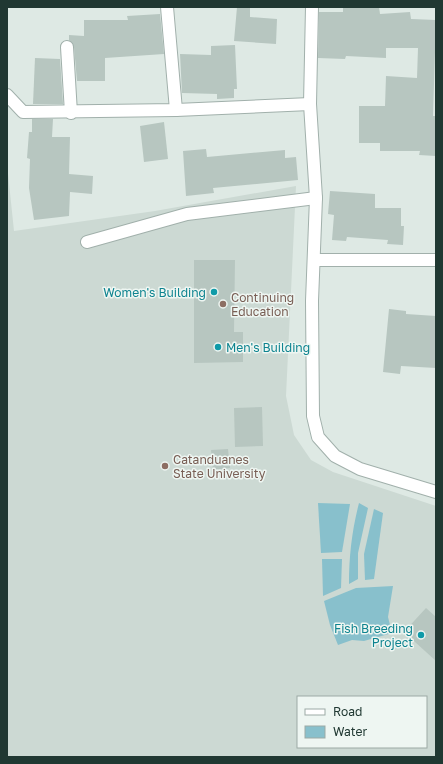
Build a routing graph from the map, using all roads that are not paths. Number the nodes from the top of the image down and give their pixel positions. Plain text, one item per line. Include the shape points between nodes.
1 (167, 7) edge
2 (312, 7) edge
3 (67, 47) dead end
4 (7, 95) edge
5 (310, 104) junction
6 (176, 110) junction
7 (71, 113) junction
8 (316, 198) junction
9 (88, 242) dead end
10 (314, 260) junction
11 (436, 260) edge
12 (436, 492) edge

1 - 6 street
2 - 5 street
3 - 7 street
4 - 7 street via 23,112
5 - 6 street
5 - 8 street
6 - 7 street
8 - 9 street via 187,214
8 - 10 street
10 - 11 street
10 - 12 street via 313,416 318,437 336,456 360,469

